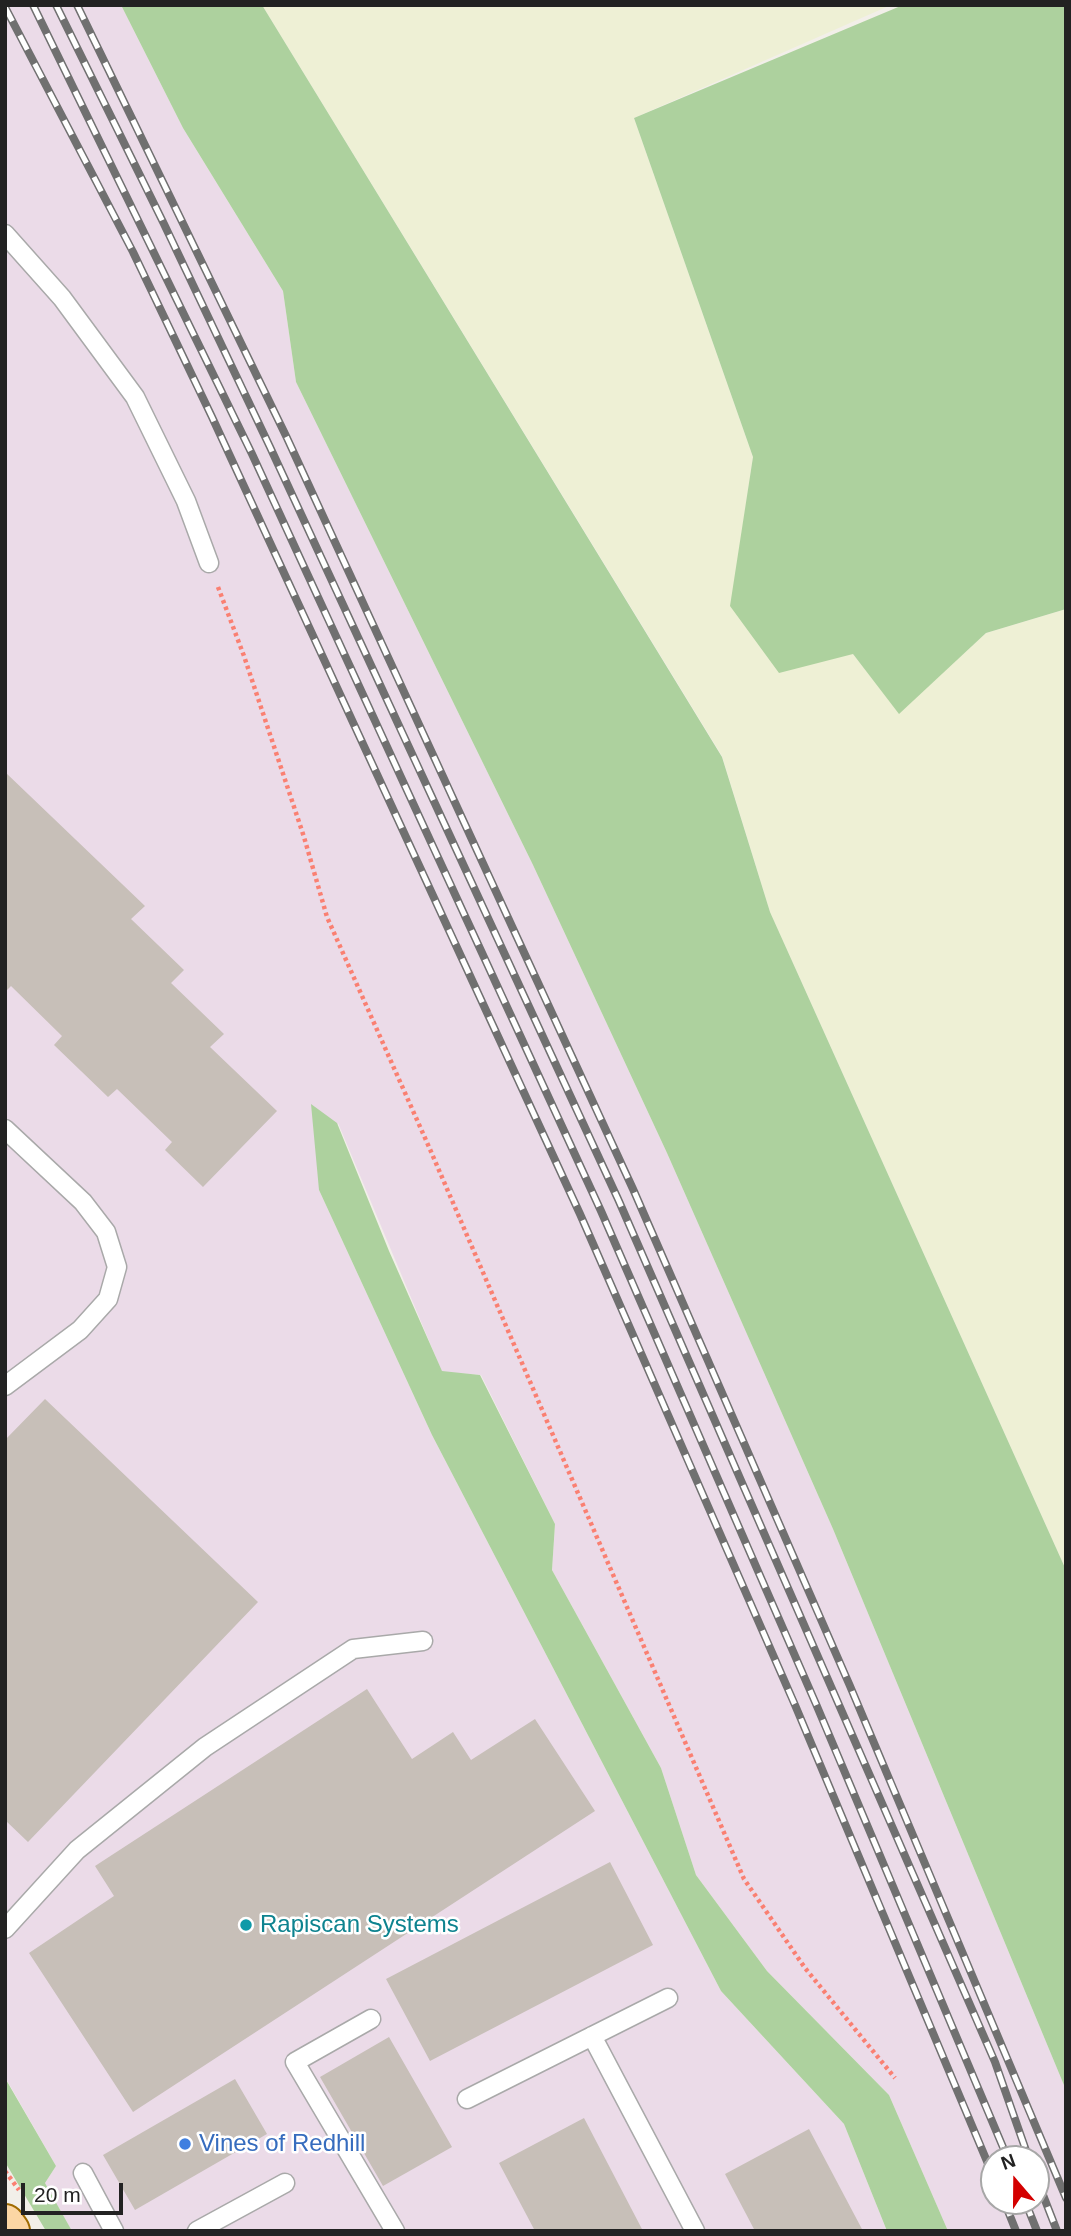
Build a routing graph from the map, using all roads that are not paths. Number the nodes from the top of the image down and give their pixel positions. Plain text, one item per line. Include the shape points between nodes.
1 (5, 234) edge
2 (209, 563) road end
3 (5, 1129) edge
4 (5, 1385) edge
5 (424, 1641) dead end
6 (5, 1929) edge
7 (668, 1998) dead end
8 (371, 2018) dead end
9 (592, 2036) junction
10 (467, 2099) dead end
11 (83, 2173) dead end
12 (285, 2183) dead end
13 (5, 2224) edge
14 (9, 2231) edge
15 (114, 2231) edge
16 (197, 2231) edge
17 (395, 2231) edge
18 (695, 2231) edge

1 - 2 lane via 62,298 135,397 186,501
3 - 4 lane via 83,1202 106,1232 117,1267 108,1299 80,1330
5 - 6 lane via 353,1649 205,1747 77,1850
7 - 9 lane
8 - 17 lane via 295,2062
9 - 10 lane
9 - 18 lane
11 - 15 lane
12 - 16 lane
13 - 14 main road

